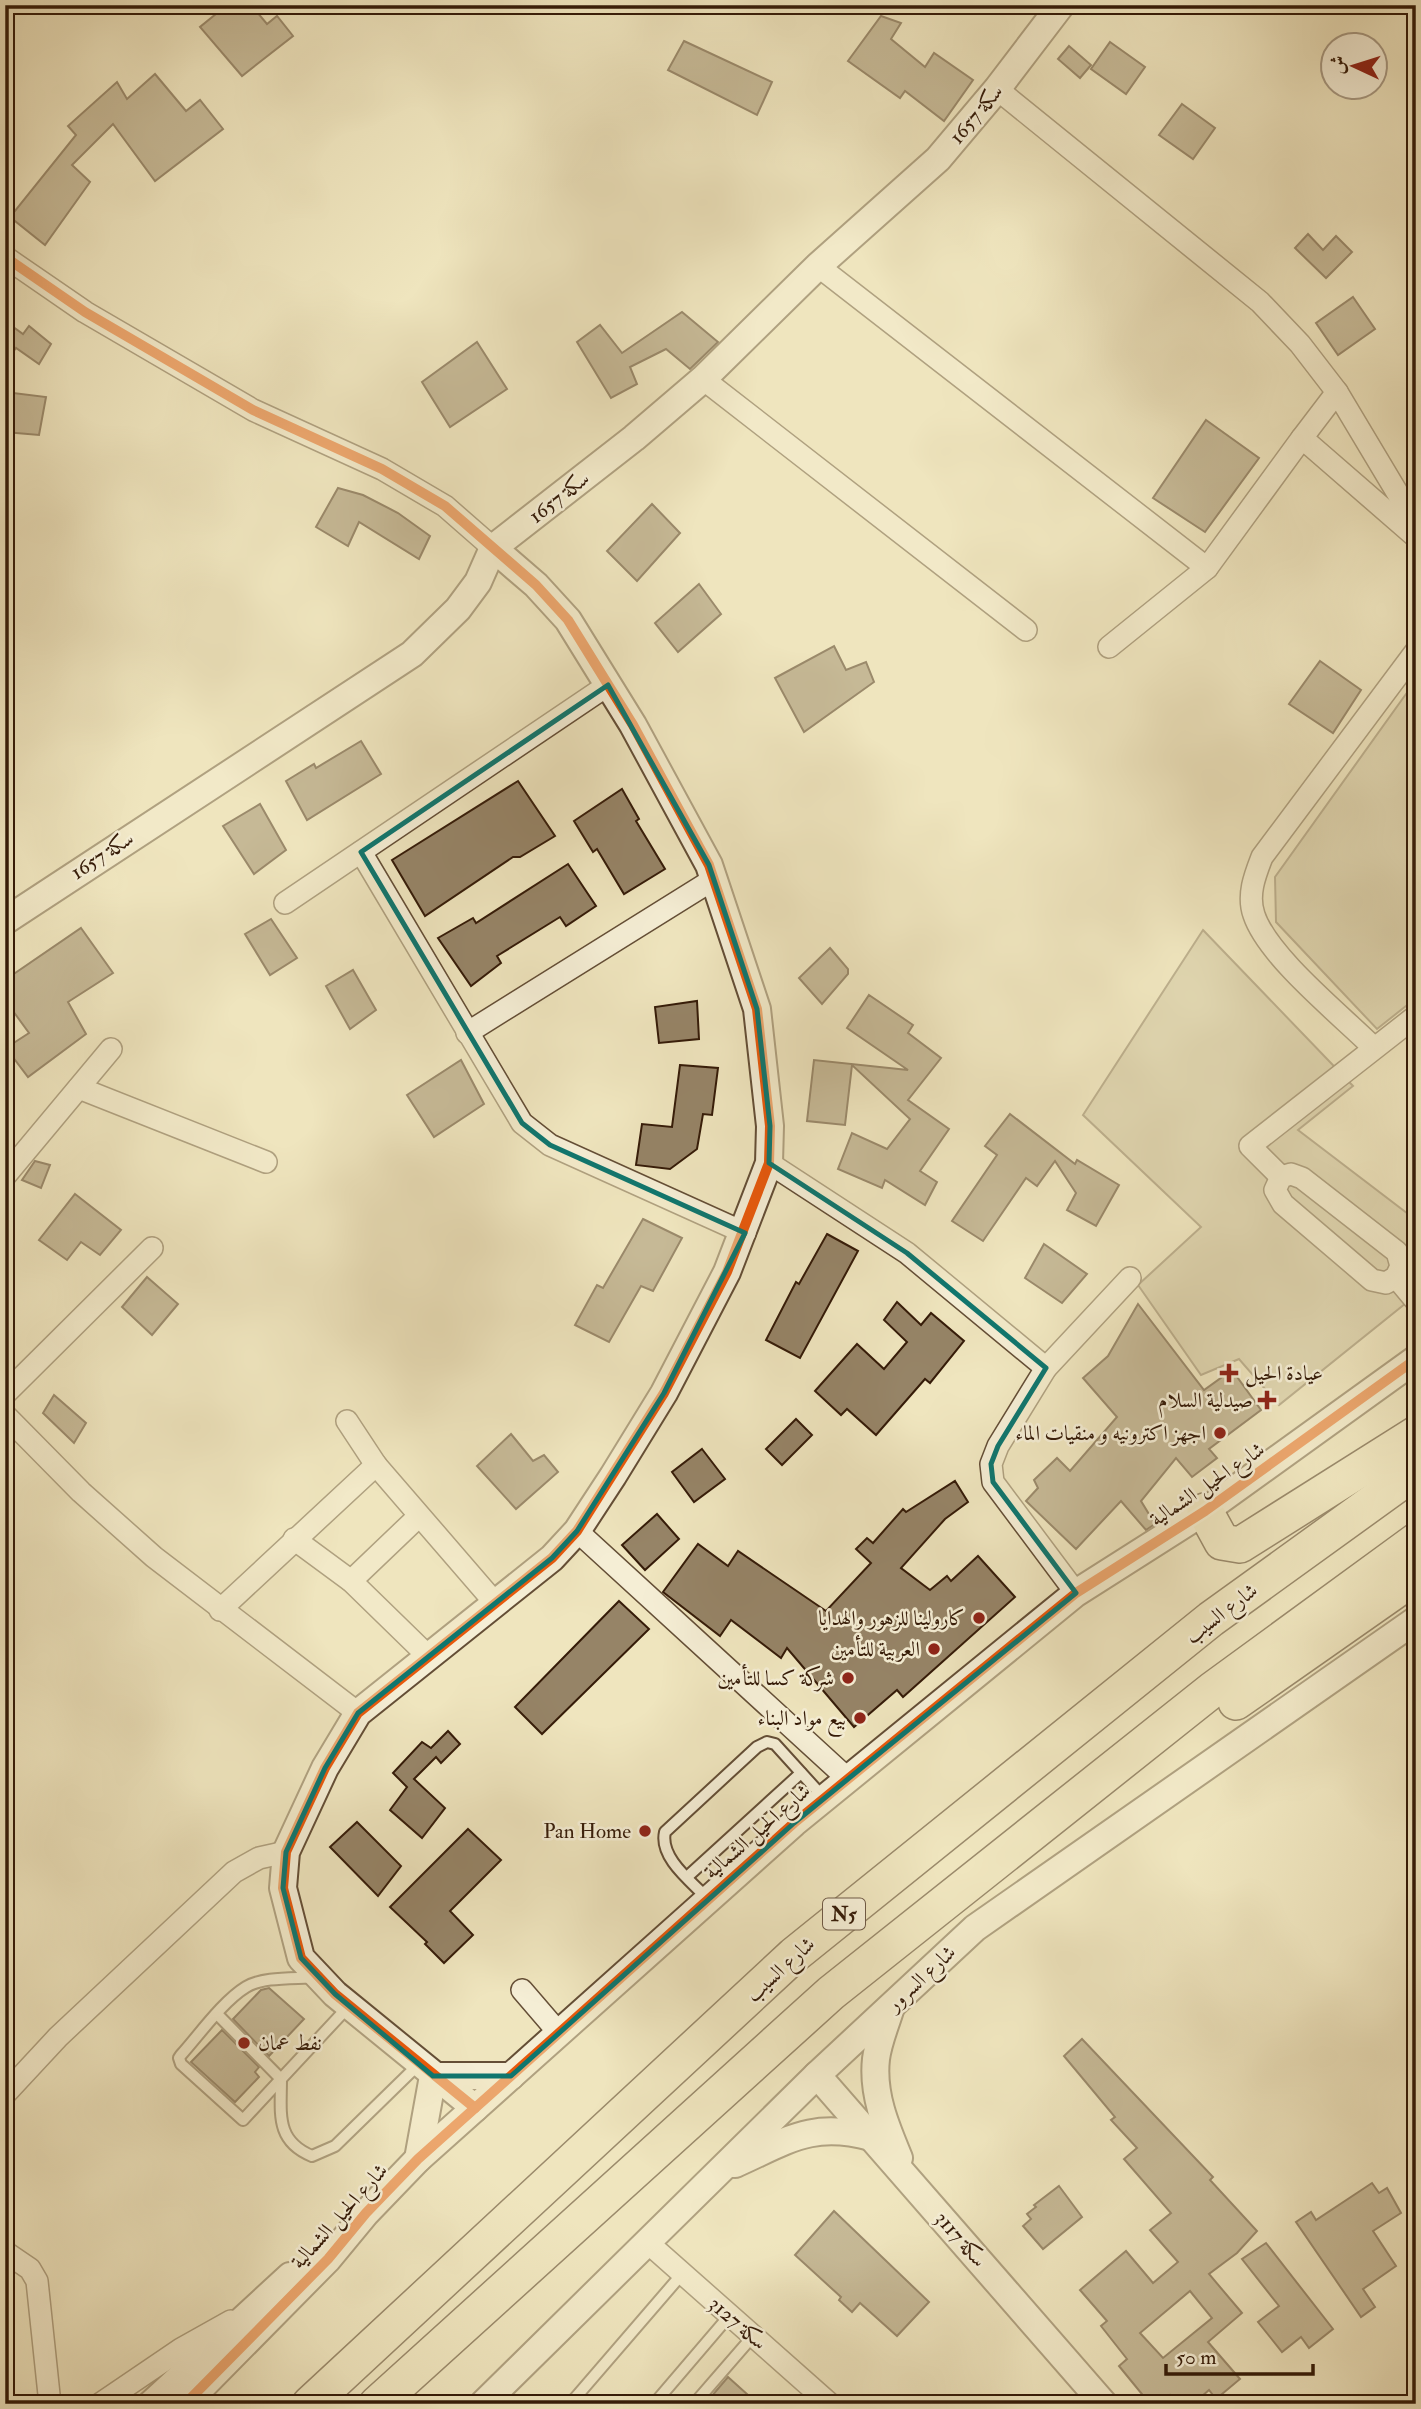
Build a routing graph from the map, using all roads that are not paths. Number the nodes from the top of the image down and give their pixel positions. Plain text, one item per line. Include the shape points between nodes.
1 (1061, 5) edge
2 (997, 89) junction
3 (5, 257) edge
4 (818, 266) junction
5 (703, 379) junction
6 (1337, 392) junction
7 (1302, 438) junction
8 (1416, 524) edge
9 (1416, 537) edge
10 (493, 548) junction
11 (1207, 568) junction
12 (1027, 631) dead end
13 (1109, 647) dead end
14 (1416, 651) edge
15 (608, 685) junction
16 (361, 852) junction
17 (714, 879) junction
18 (285, 903) dead end
19 (5, 921) edge
20 (1416, 1016) edge
21 (467, 1033) junction
22 (1374, 1048) junction
23 (111, 1049) dead end
24 (79, 1088) junction
25 (266, 1162) dead end
26 (769, 1163) junction
27 (5, 1177) edge
28 (1281, 1177) junction
29 (745, 1233) junction
30 (152, 1248) dead end
31 (1396, 1277) junction
32 (1130, 1278) dead end
33 (1416, 1301) edge
34 (1416, 1359) edge
35 (1046, 1368) junction
36 (5, 1394) edge
37 (5, 1415) edge
38 (347, 1421) dead end
39 (1416, 1434) edge
40 (376, 1465) junction
41 (1416, 1471) edge
42 (1205, 1511) junction
43 (419, 1516) junction
44 (577, 1531) junction
45 (294, 1539) junction
46 (1416, 1541) edge
47 (1416, 1576) edge
48 (351, 1581) junction
49 (1076, 1593) junction
50 (496, 1604) junction
51 (220, 1610) junction
52 (1416, 1620) edge
53 (430, 1658) junction
54 (358, 1713) junction
55 (801, 1773) junction
56 (848, 1779) junction
57 (824, 1798) junction
58 (1014, 1847) junction
59 (286, 1852) junction
60 (687, 1877) junction
61 (708, 1900) junction
62 (319, 1977) junction
63 (522, 1990) dead end
64 (349, 2006) junction
65 (892, 2006) junction
66 (218, 2015) junction
67 (559, 2033) junction
68 (426, 2070) junction
69 (817, 2075) junction
70 (511, 2076) junction
71 (281, 2078) junction
72 (5, 2094) edge
73 (468, 2114) junction
74 (871, 2137) junction
75 (418, 2159) junction
76 (720, 2170) junction
77 (906, 2176) junction
78 (366, 2213) junction
79 (647, 2242) junction
80 (5, 2252) edge
81 (682, 2274) junction
82 (246, 2314) junction
83 (730, 2315) junction
84 (753, 2336) junction
85 (184, 2373) junction
86 (50, 2404) edge
87 (100, 2404) edge
88 (151, 2404) edge
89 (161, 2404) edge
90 (185, 2404) edge
91 (310, 2404) edge
92 (377, 2404) edge
93 (482, 2404) edge
94 (570, 2404) edge
95 (654, 2404) edge
96 (694, 2404) edge
97 (830, 2404) edge
98 (1104, 2404) edge

1 - 2 street, سكة 1657
2 - 4 street, سكة 1657 via 908,188
2 - 6 street via 1260,302
3 - 10 street via 86,312 253,410 382,468 434,499
4 - 5 street, سكة 1657
4 - 11 street
5 - 10 street, سكة 1657
5 - 12 street
6 - 7 street
6 - 8 street
7 - 9 street
7 - 11 street
10 - 15 street via 568,620
10 - 19 street, سكة 1657 via 478,582 458,609 412,654
11 - 13 street
14 - 22 street via 1262,857 1252,884 1253,914 1267,943
15 - 16 street
15 - 17 street
16 - 18 street
16 - 21 street
17 - 21 street
17 - 26 street via 757,1009 770,1126
20 - 22 street
21 - 29 street via 522,1123 550,1145
22 - 28 street via 1250,1146
23 - 24 street
24 - 25 street
24 - 27 street
26 - 29 street
26 - 35 street via 908,1253
28 - 31 street via 1302,1178 1397,1252 1401,1266
28 - 31 street via 1275,1190 1283,1204 1372,1280 1386,1283
29 - 44 street via 664,1392
30 - 36 street
31 - 33 street
32 - 35 street
34 - 42 street, شارع الحيل الشمالية
35 - 49 street via 998,1446 991,1464 993,1482
37 - 51 street via 153,1558
38 - 40 street
39 - 42 highway via 1240,1545 1222,1542
40 - 43 street
40 - 45 street
41 - 91 highway, شارع السيب / N5 via 1210,1619 793,1955
42 - 49 street, شارع الحيل الشمالية
43 - 48 street
43 - 50 street
44 - 50 street
44 - 56 street
45 - 48 street
45 - 51 street
46 - 58 highway, N5 via 1212,1690
47 - 58 highway via 1042,1836
48 - 53 street
49 - 56 street, شارع الحيل الشمالية
50 - 53 street
51 - 54 street
52 - 65 street, شارع السرور via 975,1928
53 - 54 street
54 - 59 street via 325,1768
55 - 57 lane
55 - 60 lane
55 - 60 lane via 775,1744 767,1742 747,1756 665,1832 666,1854
56 - 57 street, شارع الحيل الشمالية
57 - 61 street, شارع الحيل الشمالية
58 - 92 highway, N5 via 831,1993
59 - 62 street via 283,1888 301,1958
59 - 72 street via 259,1858 234,1872 58,2037
60 - 61 lane
61 - 67 street, شارع الحيل الشمالية
62 - 64 street
62 - 66 lane via 247,1986
63 - 67 street
64 - 68 street
64 - 71 lane
65 - 69 street, شارع السرور
65 - 77 street via 876,2059 877,2092 886,2129
66 - 71 lane
66 - 71 lane via 179,2058 181,2064 241,2120
67 - 70 street, شارع الحيل الشمالية
68 - 70 street
68 - 71 lane via 335,2146 312,2156 293,2148 284,2132
68 - 73 street via 451,2086
68 - 75 street
69 - 74 street, سكة 3117
69 - 76 street, شارع السرور
70 - 73 street, شارع الحيل الشمالية
73 - 75 street, شارع الحيل الشمالية
74 - 76 street via 846,2130 799,2134
74 - 77 street, سكة 3117
75 - 78 street, شارع الحيل الشمالية
76 - 79 street, شارع السرور
77 - 98 street, سكة 3117
78 - 82 street, شارع الحيل الشمالية
78 - 90 street, شارع الحيل الشمالية via 328,2259
79 - 81 street, سكة 3127
79 - 93 street, شارع السرور
80 - 86 street via 30,2269 37,2281
81 - 83 street, سكة 3127
81 - 94 lane
82 - 85 street, شارع الحيل الشمالية
82 - 87 street via 181,2348
83 - 84 street, سكة 3127
83 - 95 lane
84 - 96 lane
84 - 97 street, سكة 3127
85 - 88 street, شارع الحيل الشمالية
85 - 89 street

